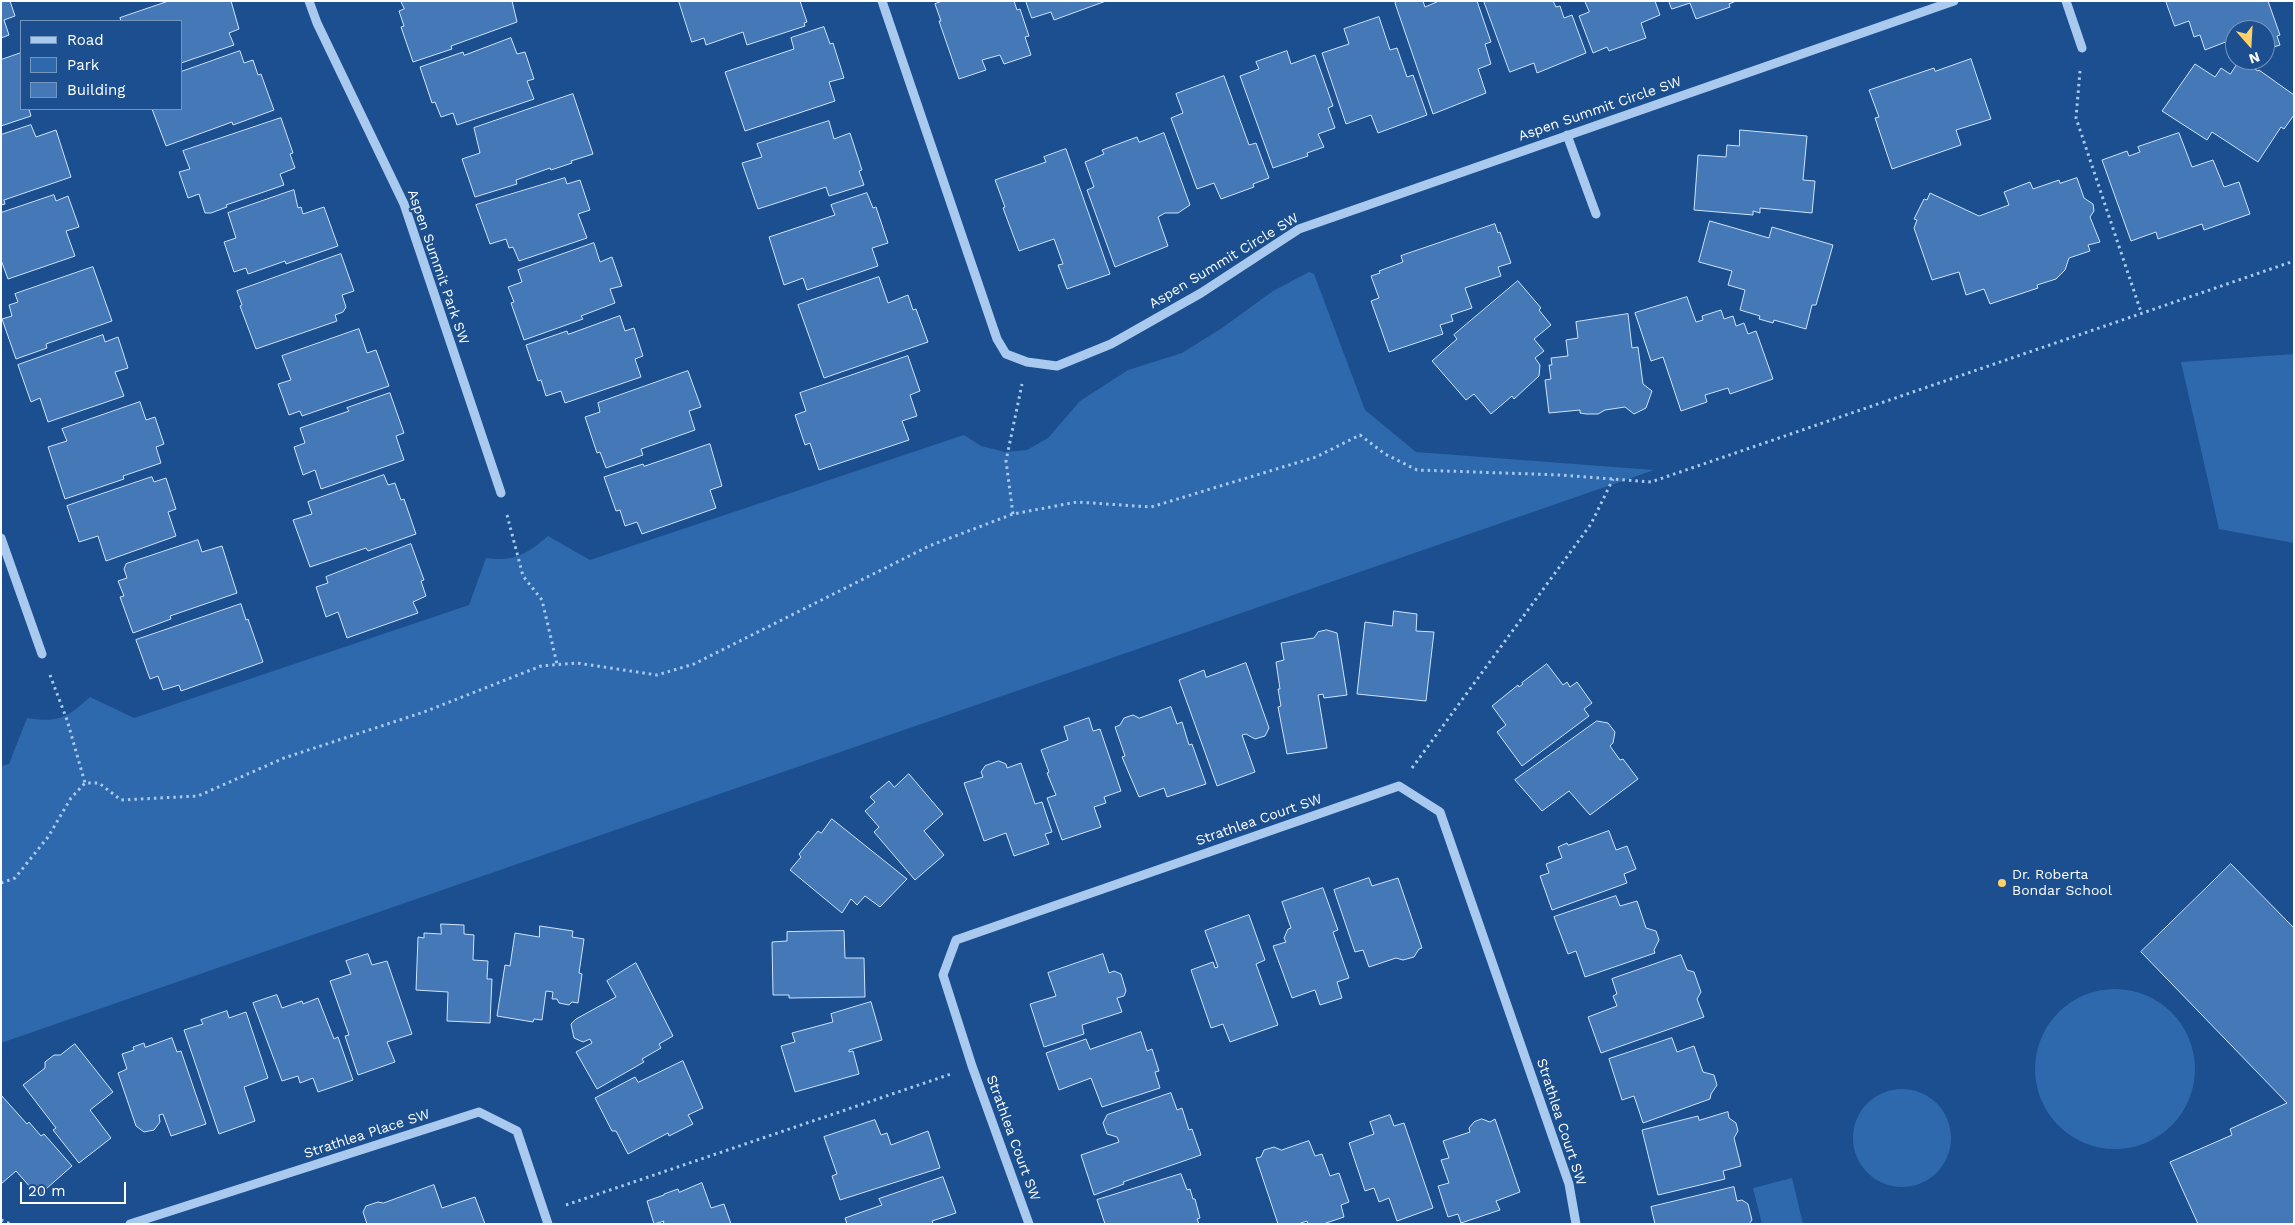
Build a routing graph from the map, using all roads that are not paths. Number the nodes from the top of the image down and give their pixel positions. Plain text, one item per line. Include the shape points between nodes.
1 (309, 1) edge
2 (882, 1) edge
3 (1954, 1) edge
4 (2066, 1) edge
5 (2082, 48) road end
6 (1567, 136) junction
7 (1596, 214) dead end
8 (501, 493) road end
9 (1, 538) edge
10 (42, 654) road end
11 (130, 1224) edge
12 (548, 1224) edge
13 (1030, 1224) edge
14 (1576, 1224) edge

1 - 8 street, Aspen Summit Park SW via 404,204
2 - 6 street, Aspen Summit Circle SW via 997,339 1006,354 1027,362 1057,366 1111,344 1201,293 1299,229
3 - 6 street, Aspen Summit Circle SW
4 - 5 street
6 - 7 street
9 - 10 street
11 - 12 street, Strathlea Place SW via 479,1112 517,1131
13 - 14 street, Strathlea Court SW via 972,1066 943,975 956,940 1399,786 1440,812 1569,1184

